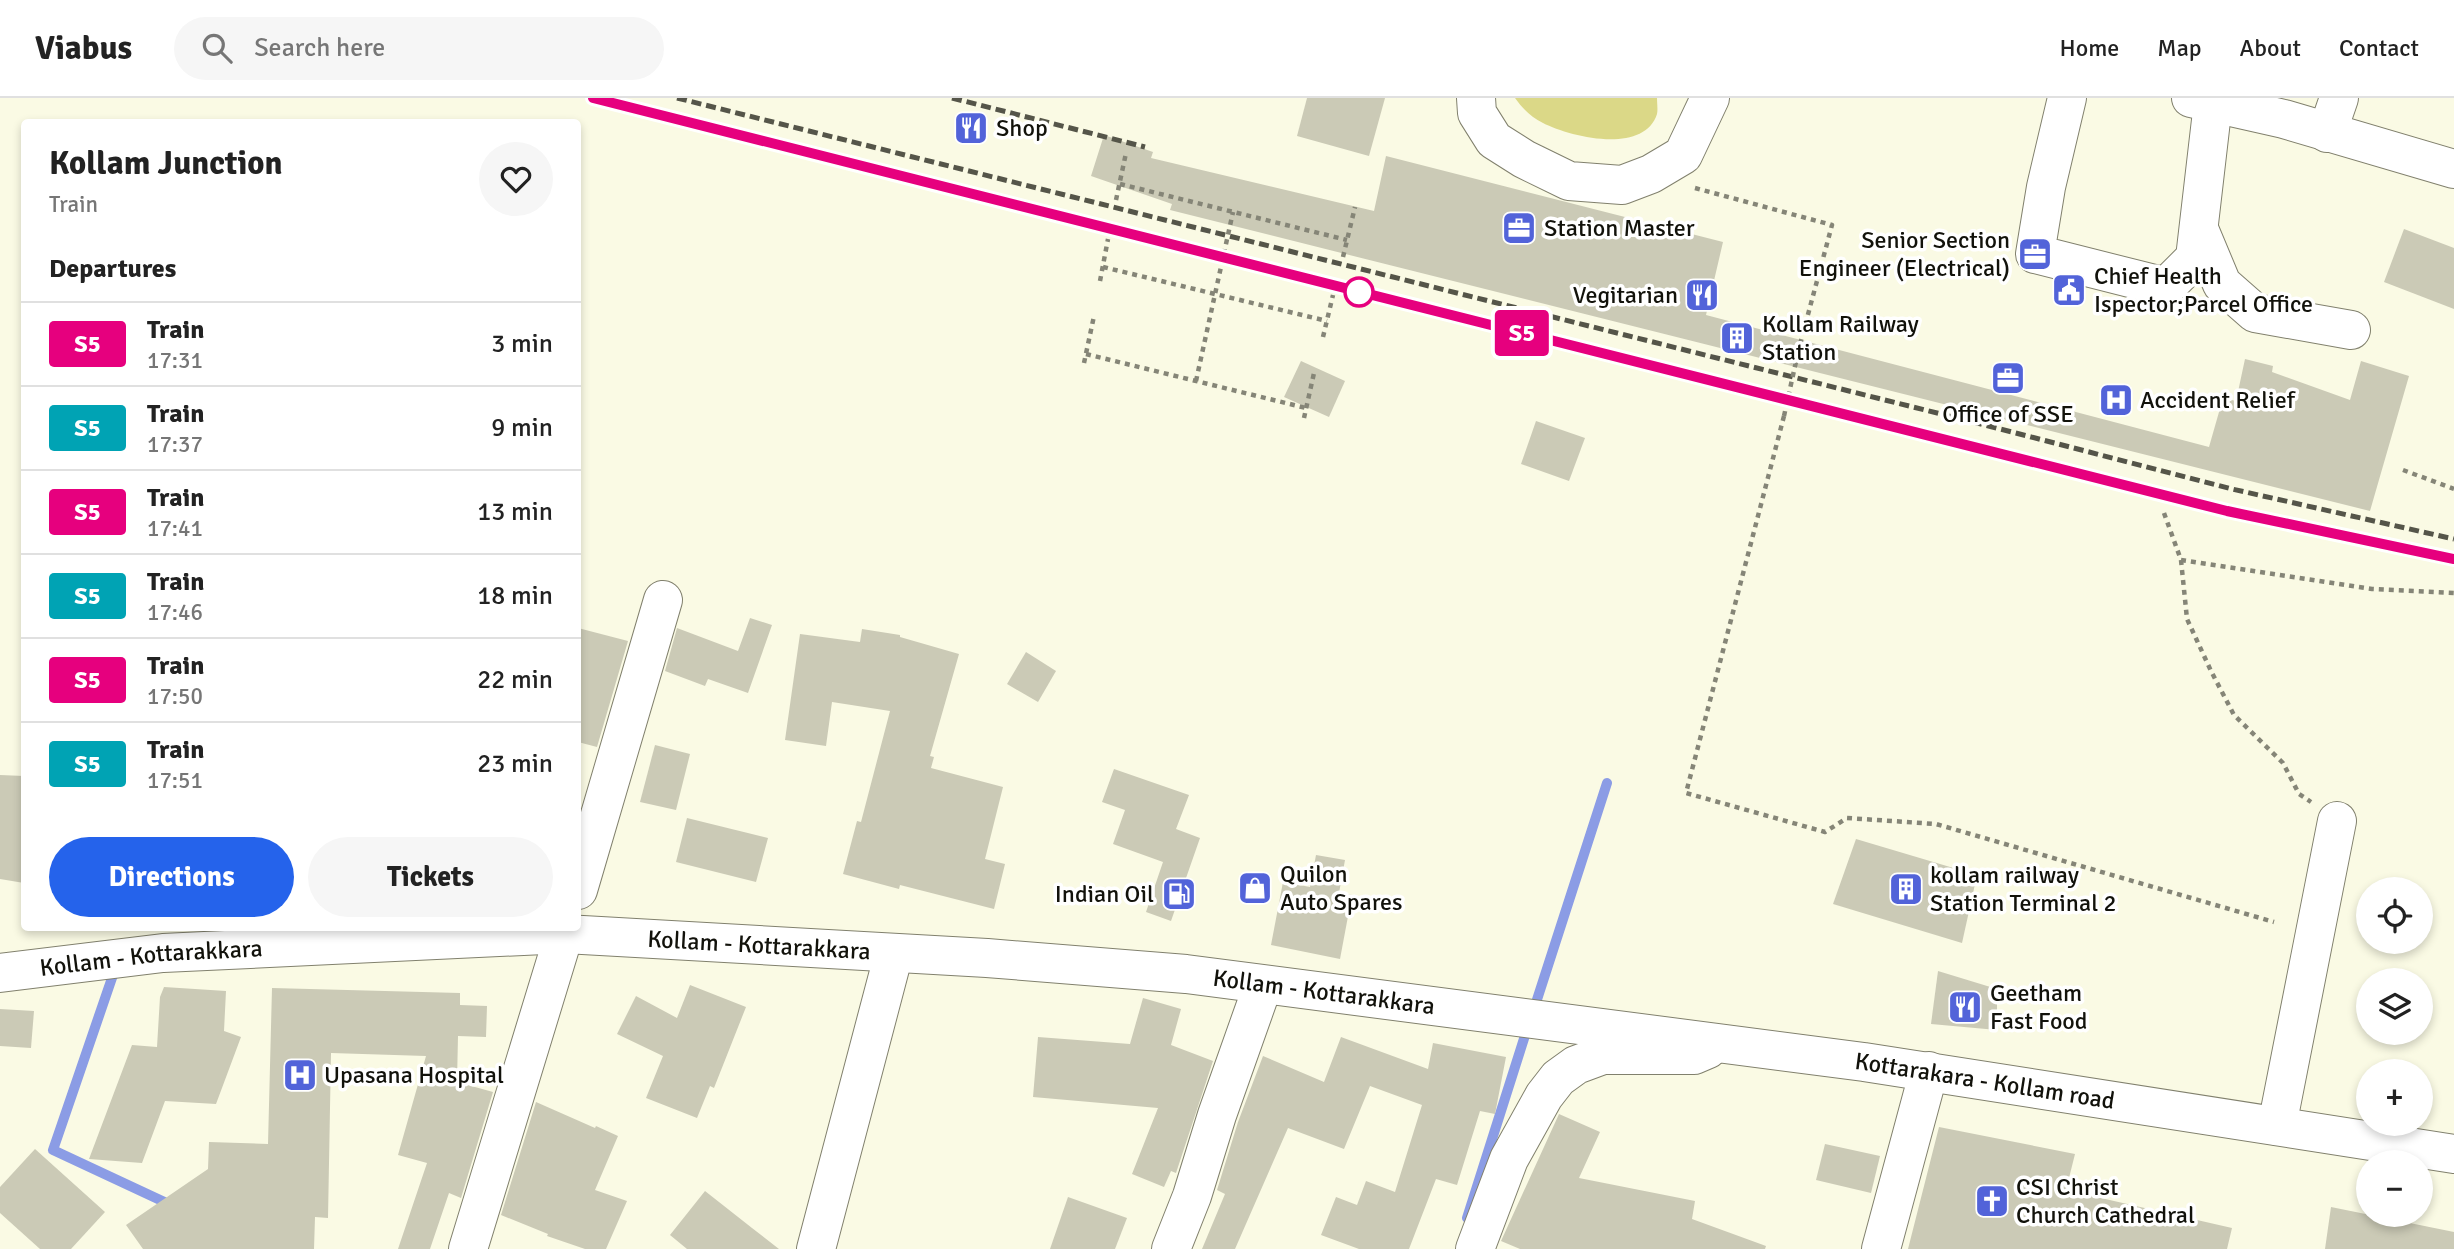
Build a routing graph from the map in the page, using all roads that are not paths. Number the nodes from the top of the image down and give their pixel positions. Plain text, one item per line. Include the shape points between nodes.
1 (1476, 98) edge
2 (1710, 98) edge
3 (2067, 98) edge
4 (2202, 101) edge
5 (2333, 115) edge
6 (2454, 169) edge
7 (2199, 229) junction
8 (2351, 330) dead end
9 (663, 600) dead end
10 (2337, 821) road end
11 (581, 880) edge
12 (566, 931) edge
13 (894, 953) junction
14 (0, 973) edge
15 (1263, 985) junction
16 (1530, 1020) joint
17 (1719, 1044) junction
18 (1928, 1071) junction
19 (2277, 1126) junction
20 (2454, 1154) edge
21 (468, 1249) edge
22 (816, 1249) edge
23 (1171, 1249) edge
24 (1475, 1249) edge
25 (1881, 1249) edge

1 - 2 main road via 1477,113 1494,140 1549,174 1569,181 1622,185 1683,155
3 - 7 main road via 2035,254 2166,288 2195,258
4 - 5 main road via 2284,120
4 - 7 main road
5 - 6 main road
7 - 8 main road via 2221,284 2255,313
9 - 11 main road
10 - 19 main road
12 - 13 main road, Kollam - Kottarakkara
12 - 14 main road, Kollam - Kottarakkara via 163,953
12 - 21 main road
13 - 15 main road, Kollam - Kottarakkara via 1186,974
13 - 22 main road
15 - 16 main road, Kollam - Kottarakkara
15 - 23 main road
16 - 17 main road, Kottarakara - Kollam road
17 - 18 main road, Kottarakara - Kollam road
17 - 24 main road via 1694,1055 1603,1055 1558,1078 1509,1159
18 - 19 main road, Kottarakara - Kollam road
18 - 25 main road
19 - 20 main road, Kottarakara - Kollam road

